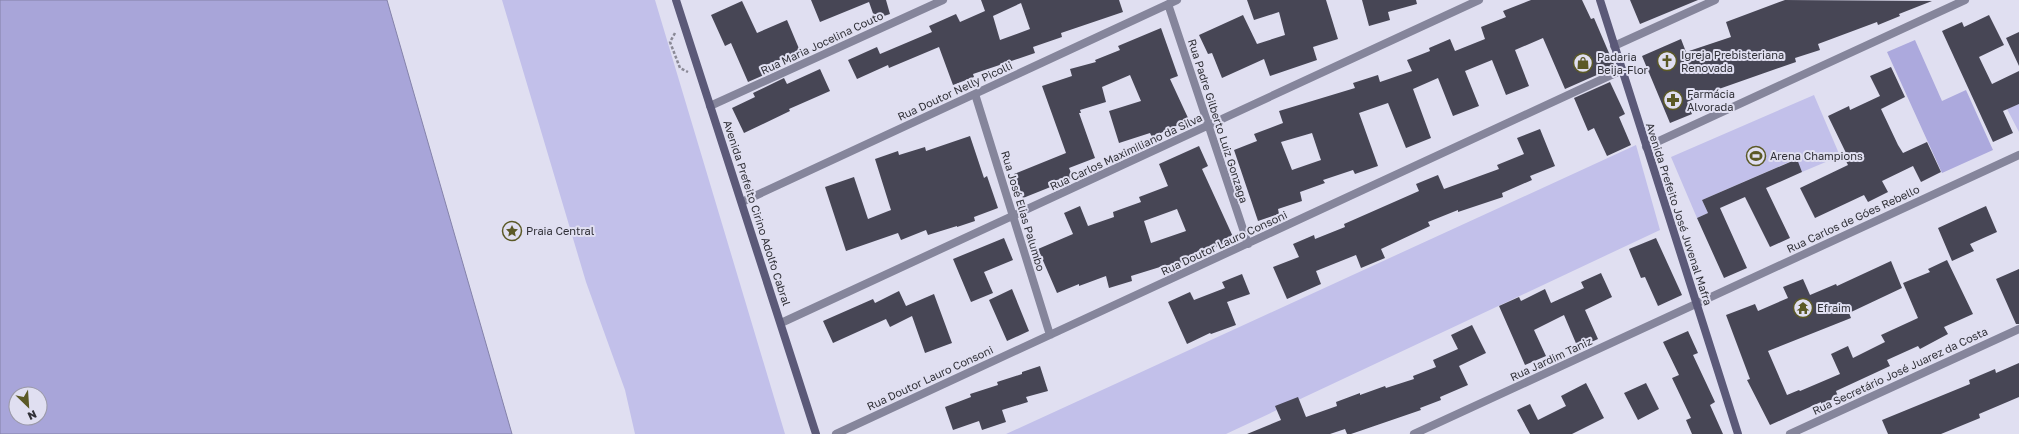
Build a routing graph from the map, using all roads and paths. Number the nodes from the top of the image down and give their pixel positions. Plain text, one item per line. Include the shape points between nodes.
1 (676, 0) edge
2 (943, 0) edge
3 (1177, 0) edge
4 (1479, 0) edge
5 (1600, 0) edge
6 (1715, 0) edge
7 (1965, 0) edge
8 (1168, 4) junction
9 (1614, 46) junction
10 (1622, 70) junction
11 (975, 94) junction
12 (710, 106) junction
13 (1208, 126) junction
14 (1646, 147) junction
15 (2019, 155) edge
16 (742, 202) junction
17 (1013, 216) junction
18 (1248, 244) junction
19 (1696, 304) junction
20 (781, 323) junction
21 (2019, 329) edge
22 (1050, 335) junction
23 (816, 434) edge
24 (836, 434) edge
25 (1414, 434) edge
26 (1738, 434) edge
27 (1790, 434) edge

1 - 12 main road, Avenida Prefeito Cirino Adolfo Cabral
2 - 12 street, Rua Maria Jocelina Couto
3 - 8 street, Rua Doutor Nelly Picolli
4 - 13 street, Rua Carlos Maximiliano da Silva
5 - 9 main road, Avenida Prefeito José Juvenal Mafra
6 - 9 street
7 - 14 street
8 - 11 street, Rua Doutor Nelly Picolli
8 - 13 street, Rua Padre Gilberto Luiz Gonzaga
9 - 10 main road, Avenida Prefeito José Juvenal Mafra
10 - 14 main road, Avenida Prefeito José Juvenal Mafra
10 - 18 street, Rua Doutor Lauro Consoni
11 - 16 street, Rua Doutor Nelly Picolli
11 - 17 street, Rua José Elias Palumbo
12 - 16 main road, Avenida Prefeito Cirino Adolfo Cabral
13 - 17 street, Rua Carlos Maximiliano da Silva
13 - 18 street, Rua Padre Gilberto Luiz Gonzaga
14 - 19 main road, Avenida Prefeito José Juvenal Mafra
15 - 19 street, Rua Carlos de Góes Rebello
16 - 20 main road, Avenida Prefeito Cirino Adolfo Cabral
17 - 20 street, Rua Carlos Maximiliano da Silva
17 - 22 street, Rua José Elias Palumbo
18 - 22 street, Rua Doutor Lauro Consoni
19 - 25 street, Rua Jardim Taniz
19 - 26 main road, Avenida Prefeito José Juvenal Mafra
20 - 23 main road, Avenida Prefeito Cirino Adolfo Cabral
21 - 27 street, Rua Secretário José Juarez da Costa
22 - 24 street, Rua Doutor Lauro Consoni

